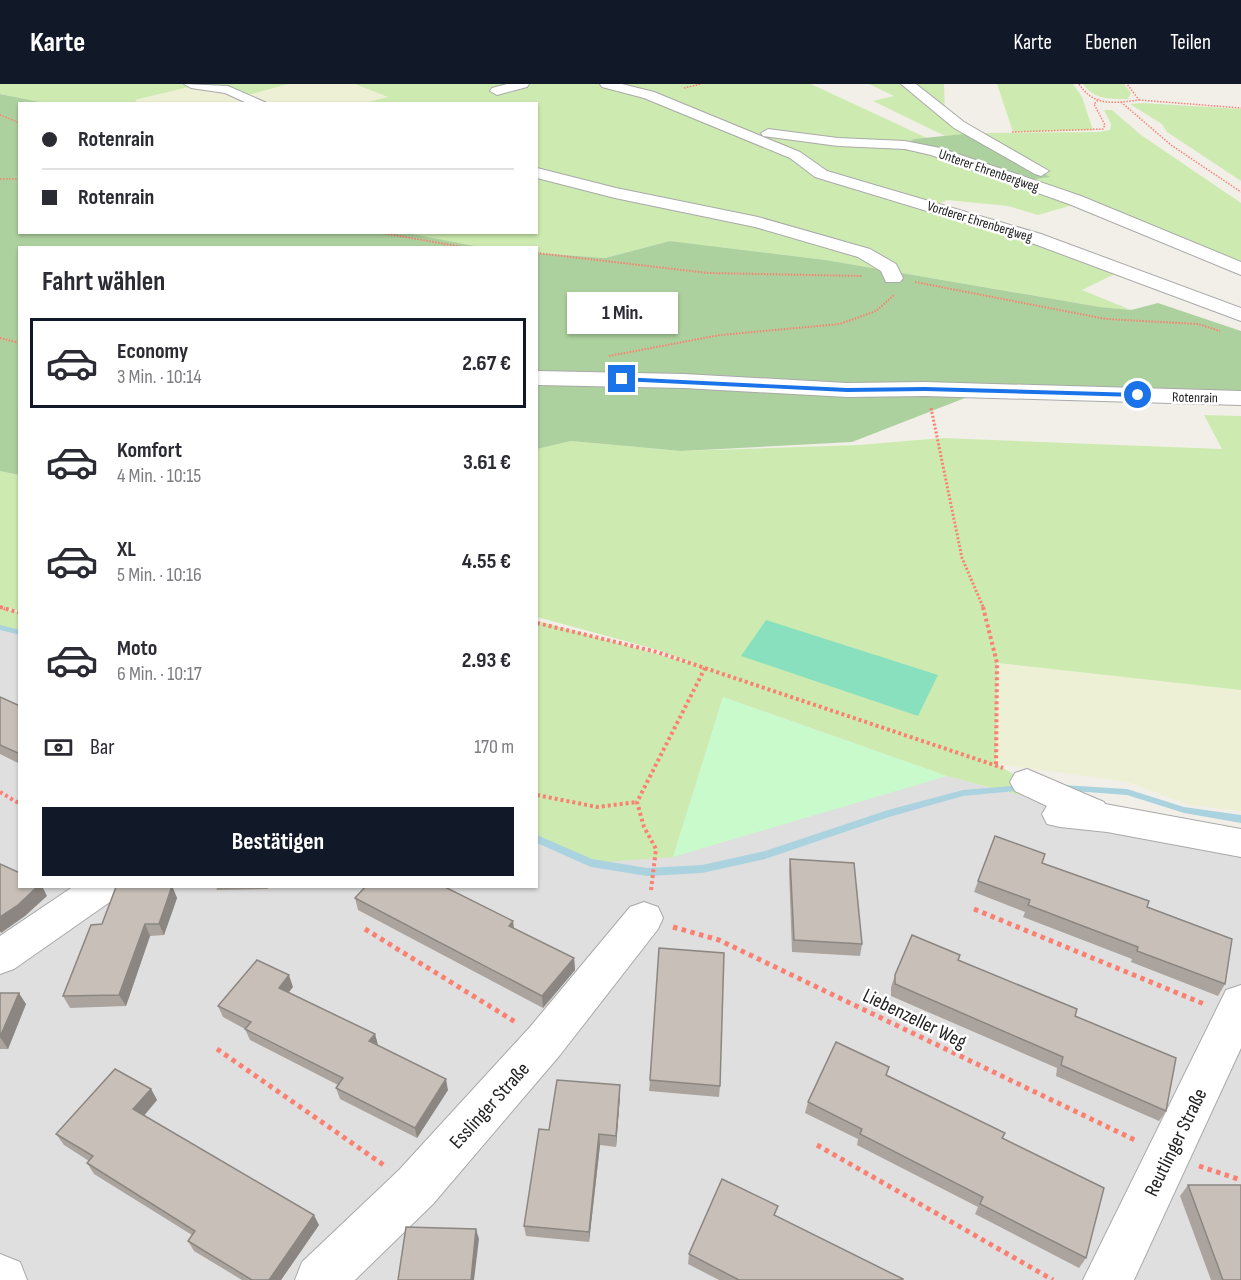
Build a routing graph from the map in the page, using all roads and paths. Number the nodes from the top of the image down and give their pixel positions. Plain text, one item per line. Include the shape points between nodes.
1 (190, 84) edge
2 (522, 84) edge
3 (607, 84) edge
4 (908, 84) edge
5 (1078, 84) edge
6 (1127, 84) edge
7 (497, 91) dead end
8 (1099, 99) junction
9 (1139, 100) junction
10 (257, 102) edge
11 (1121, 102) junction
12 (1241, 108) edge
13 (0, 115) edge
14 (18, 122) edge
15 (723, 124) junction
16 (973, 133) junction
17 (538, 173) edge
18 (18, 179) edge
19 (0, 180) edge
20 (1241, 192) edge
21 (1075, 200) junction
22 (388, 234) edge
23 (457, 246) edge
24 (538, 253) edge
25 (1241, 269) edge
26 (893, 278) junction
27 (1241, 315) edge
28 (1230, 334) dead end
29 (0, 338) edge
30 (18, 342) edge
31 (603, 357) dead end
32 (538, 378) edge
33 (925, 389) junction
34 (1241, 398) edge
35 (0, 607) edge
36 (18, 612) edge
37 (538, 623) edge
38 (705, 668) junction
39 (996, 764) junction
40 (1027, 782) joint
41 (0, 792) edge
42 (538, 795) edge
43 (637, 802) junction
44 (18, 803) edge
45 (1060, 814) dead end
46 (1107, 818) junction
47 (1241, 843) edge
48 (101, 888) edge
49 (648, 907) junction
50 (974, 909) dead end
51 (365, 929) dead end
52 (0, 957) edge
53 (1238, 1010) edge
54 (545, 1041) junction
55 (217, 1049) dead end
56 (817, 1145) dead end
57 (1169, 1156) junction
58 (1241, 1180) edge
59 (416, 1187) junction
60 (320, 1280) edge
61 (1053, 1280) edge
62 (1108, 1280) edge

1 - 10 street via 228,90
2 - 7 street
3 - 15 street
4 - 16 street
5 - 8 path via 1089,96
6 - 9 path
8 - 11 path
8 - 16 path via 1094,104 1103,129
9 - 11 path
9 - 12 path
11 - 20 path via 1171,145
13 - 14 path
15 - 21 street, Unterer Ehrenbergweg via 787,136 935,151
15 - 27 street, Vorderer Ehrenbergweg via 795,155 821,174 1035,238
16 - 21 street via 1050,177
17 - 26 street via 758,222 843,246 889,268
18 - 19 path
21 - 25 street, Unterer Ehrenbergweg
22 - 23 path
24 - 26 path via 708,273
26 - 28 path via 1106,319 1198,324
26 - 31 path via 896,294 876,311 840,324 720,335
29 - 30 path
32 - 33 street, Rotenrain via 847,390
33 - 34 street, Rotenrain
33 - 39 path via 962,558 983,605 997,663
35 - 36 path
37 - 38 path via 657,652
38 - 39 path
38 - 43 path
39 - 40 path
40 - 46 street
41 - 44 path
42 - 43 path via 597,807
43 - 49 path via 656,849
45 - 46 street
46 - 47 street
48 - 52 street
49 - 54 street, Esslinger Straße
49 - 57 path, Liebenzeller Weg
50 - 53 path
51 - 54 path
53 - 57 street, Reutlinger Straße
54 - 59 street, Esslinger Straße
55 - 59 path
56 - 61 path
57 - 58 path, Liebenzeller Weg
57 - 62 street, Reutlinger Straße
59 - 60 street, Esslinger Straße

